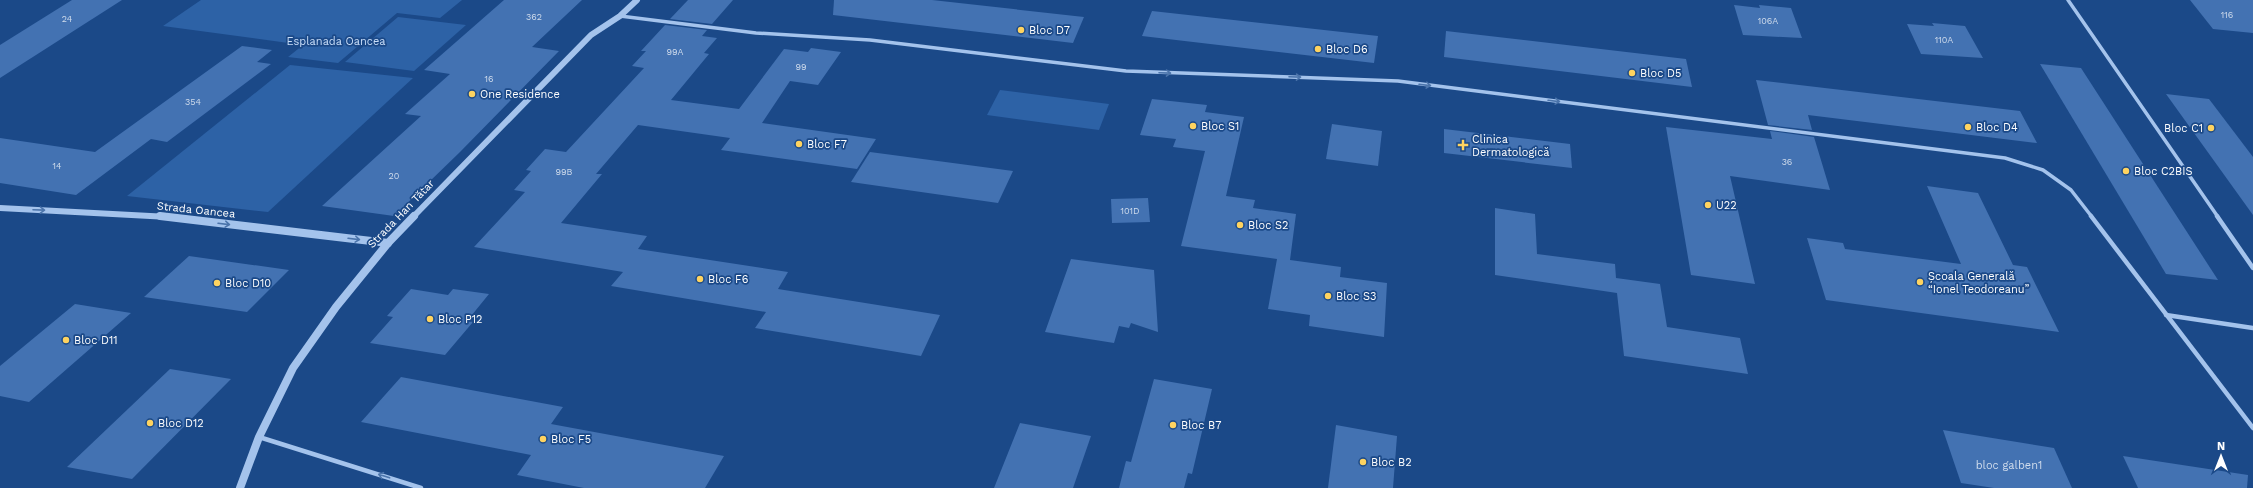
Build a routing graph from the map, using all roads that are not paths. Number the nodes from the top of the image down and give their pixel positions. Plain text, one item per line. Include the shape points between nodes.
1 (637, 0) edge
2 (2068, 0) edge
3 (620, 16) junction
4 (0, 208) edge
5 (388, 242) junction
6 (2253, 268) edge
7 (2166, 315) junction
8 (2253, 328) edge
9 (2253, 428) edge
10 (259, 437) junction
11 (240, 488) edge
12 (421, 488) edge

1 - 3 street, Strada Han Tătar
2 - 6 street
3 - 5 street, Strada Han Tătar via 591,35
3 -> 7 street via 756,33 870,40 1126,71 1398,81 2005,158 2043,170 2071,190
4 -> 5 street, Strada Oancea via 160,216
5 - 10 street, Strada Han Tătar via 336,307 293,368
7 - 8 street
7 - 9 street
10 - 11 street, Strada Han Tătar
12 -> 10 street

